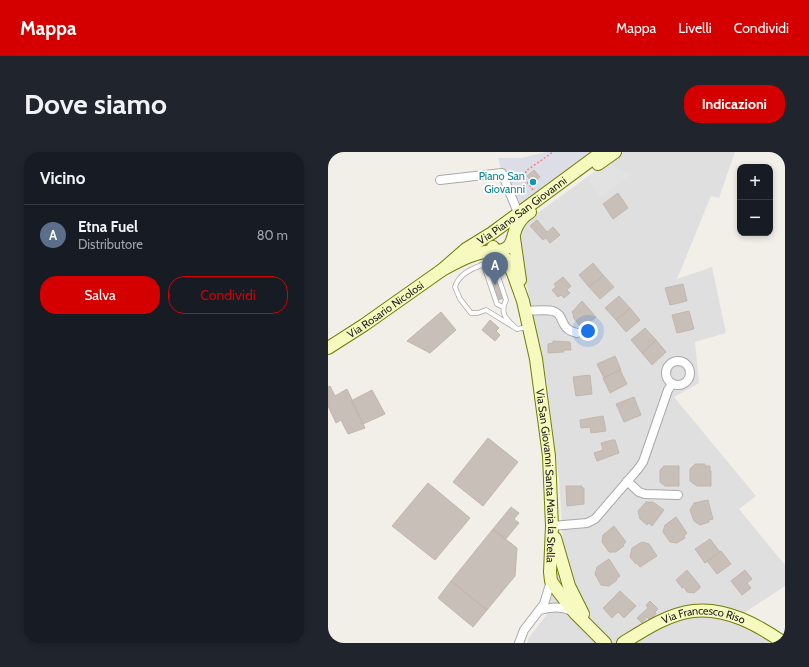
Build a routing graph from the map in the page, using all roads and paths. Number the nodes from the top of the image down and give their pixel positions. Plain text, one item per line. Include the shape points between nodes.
1 (553, 152) edge
2 (602, 152) edge
3 (614, 152) edge
4 (440, 180) dead end
5 (528, 182) junction
6 (509, 192) junction
7 (536, 194) dead end
8 (518, 213) junction
9 (492, 232) junction
10 (514, 238) junction
11 (496, 251) junction
12 (480, 265) junction
13 (442, 270) junction
14 (524, 306) junction
15 (502, 307) junction
16 (523, 328) junction
17 (577, 333) dead end
18 (328, 348) edge
19 (672, 384) dead end
20 (627, 481) junction
21 (678, 496) dead end
22 (552, 526) junction
23 (551, 581) junction
24 (540, 610) junction
25 (575, 613) junction
26 (592, 628) junction
27 (519, 643) edge
28 (605, 643) edge
29 (623, 643) edge
30 (784, 643) edge

1 - 5 path via 526,171 524,178
2 - 8 street, Via Piano San Giovanni
3 - 10 street, Via Piano San Giovanni via 526,214 516,228
4 - 6 street via 502,173
5 - 6 path
5 - 7 path
6 - 8 street
8 - 9 street, Via Piano San Giovanni
9 - 11 street via 491,244
9 - 13 street, Via Piano San Giovanni via 466,249
10 - 11 street via 509,248
10 - 14 street
11 - 13 street via 473,254
11 - 14 street via 506,259
12 - 15 lane via 484,266 496,304
12 - 15 lane via 493,262 506,300
12 - 16 lane via 456,284 460,299 470,313 486,310
13 - 18 street, Via Rosario Nicolosi
14 - 16 street, Via San Giovanni Santa Maria la Stella
14 - 17 street via 559,314 565,328
15 - 16 lane via 509,321
16 - 22 street, Via San Giovanni Santa Maria la Stella via 536,359 549,456
19 - 20 street via 643,462
20 - 21 street via 645,494
20 - 22 street via 595,519 588,523
22 - 23 street, Via San Giovanni Santa Maria la Stella
22 - 26 street via 569,586
23 - 24 street, Via San Giovanni Santa Maria la Stella
23 - 25 street
24 - 25 street via 560,607
24 - 27 street, Via San Giovanni Santa Maria la Stella via 524,630
25 - 26 street
26 - 28 street
29 - 30 street, Via Francesco Riso via 672,617 707,610 740,618

